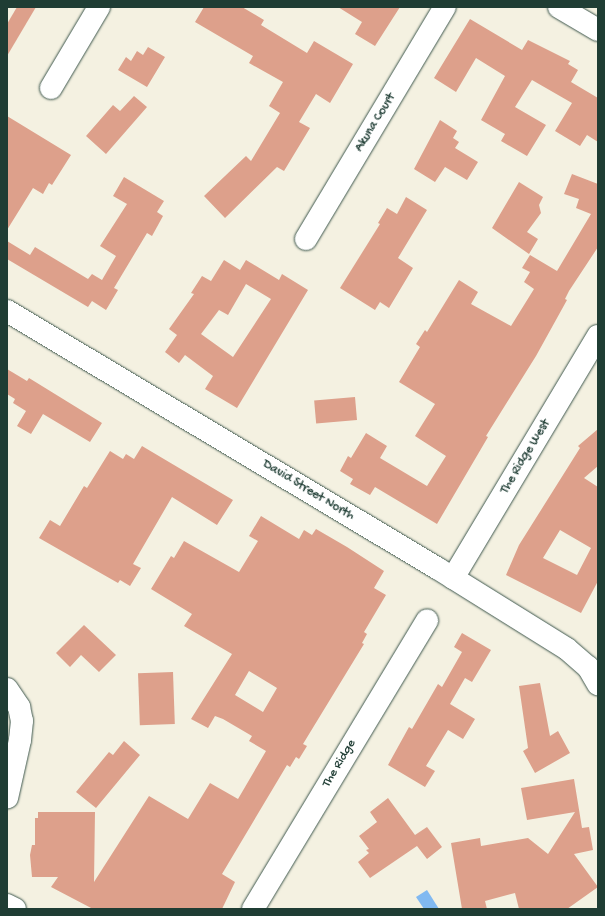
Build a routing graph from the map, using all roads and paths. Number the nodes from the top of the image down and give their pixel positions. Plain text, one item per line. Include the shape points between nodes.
1 (100, 7) edge
2 (445, 7) edge
3 (559, 7) edge
4 (598, 30) edge
5 (51, 88) dead end
6 (306, 239) dead end
7 (7, 312) edge
8 (598, 336) edge
9 (453, 578) junction
10 (428, 620) dead end
11 (598, 684) edge
12 (7, 689) edge
13 (7, 798) edge
14 (7, 904) edge
15 (15, 909) edge
16 (253, 909) edge

1 - 5 street
2 - 6 street, Akuna Court
3 - 4 street
7 - 9 street, David Street North
8 - 9 street, The Ridge West
9 - 11 street, David Street North via 571,652 588,667
10 - 16 street, The Ridge
12 - 13 street via 19,707 22,720
14 - 15 street

